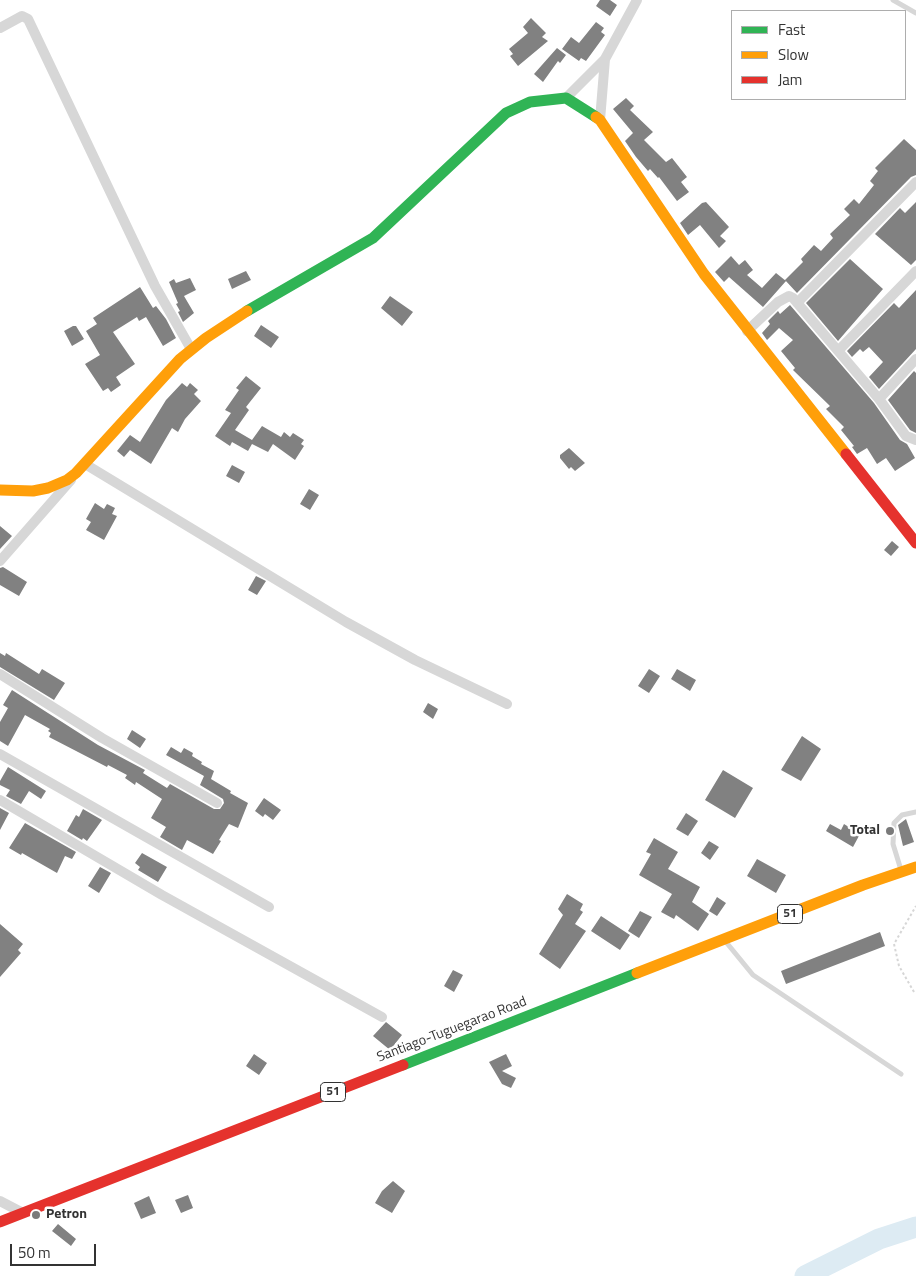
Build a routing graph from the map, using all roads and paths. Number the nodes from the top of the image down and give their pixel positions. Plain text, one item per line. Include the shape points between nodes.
1 (636, 0) edge
2 (892, 0) edge
3 (916, 12) edge
4 (0, 28) edge
5 (605, 59) junction
6 (566, 98) junction
7 (600, 120) junction
8 (916, 182) edge
9 (916, 271) edge
10 (797, 303) junction
11 (747, 331) junction
12 (191, 349) junction
13 (838, 351) junction
14 (916, 359) edge
15 (879, 399) junction
16 (916, 440) edge
17 (85, 464) junction
18 (76, 473) junction
19 (0, 490) edge
20 (916, 543) edge
21 (0, 561) edge
22 (0, 674) edge
23 (507, 704) dead end
24 (0, 754) edge
25 (0, 800) edge
26 (216, 803) dead end
27 (916, 812) edge
28 (916, 868) edge
29 (901, 871) junction
30 (916, 906) edge
31 (269, 907) dead end
32 (724, 940) junction
33 (914, 992) dead end
34 (382, 1017) dead end
35 (901, 1074) dead end
36 (0, 1201) edge
37 (23, 1213) junction
38 (0, 1222) edge

1 - 5 street
2 - 3 lane
4 - 12 street via 22,16 28,19 155,286
5 - 6 street
5 - 7 street
6 - 7 main road
6 - 12 main road via 530,102 506,113 373,238 238,316
7 - 11 main road via 704,274
8 - 10 street
9 - 13 street
10 - 11 street via 789,296 783,298
10 - 13 street
11 - 20 main road
12 - 17 main road
13 - 15 street
14 - 15 street
15 - 16 street via 906,436
17 - 18 main road
17 - 23 street via 346,622 415,660
18 - 19 main road via 48,488
18 - 21 street
22 - 26 street via 102,738
24 - 31 street
25 - 34 street via 153,890
27 - 29 lane via 902,815 894,823 893,844
28 - 29 main road, Santiago-Tuguegarao Road / 51
29 - 32 main road, Santiago-Tuguegarao Road / 51
30 - 33 path via 894,944 899,966
32 - 35 lane via 753,975
32 - 37 main road, Santiago-Tuguegarao Road / 51
36 - 37 street
37 - 38 main road, Santiago-Tuguegarao Road / 51

